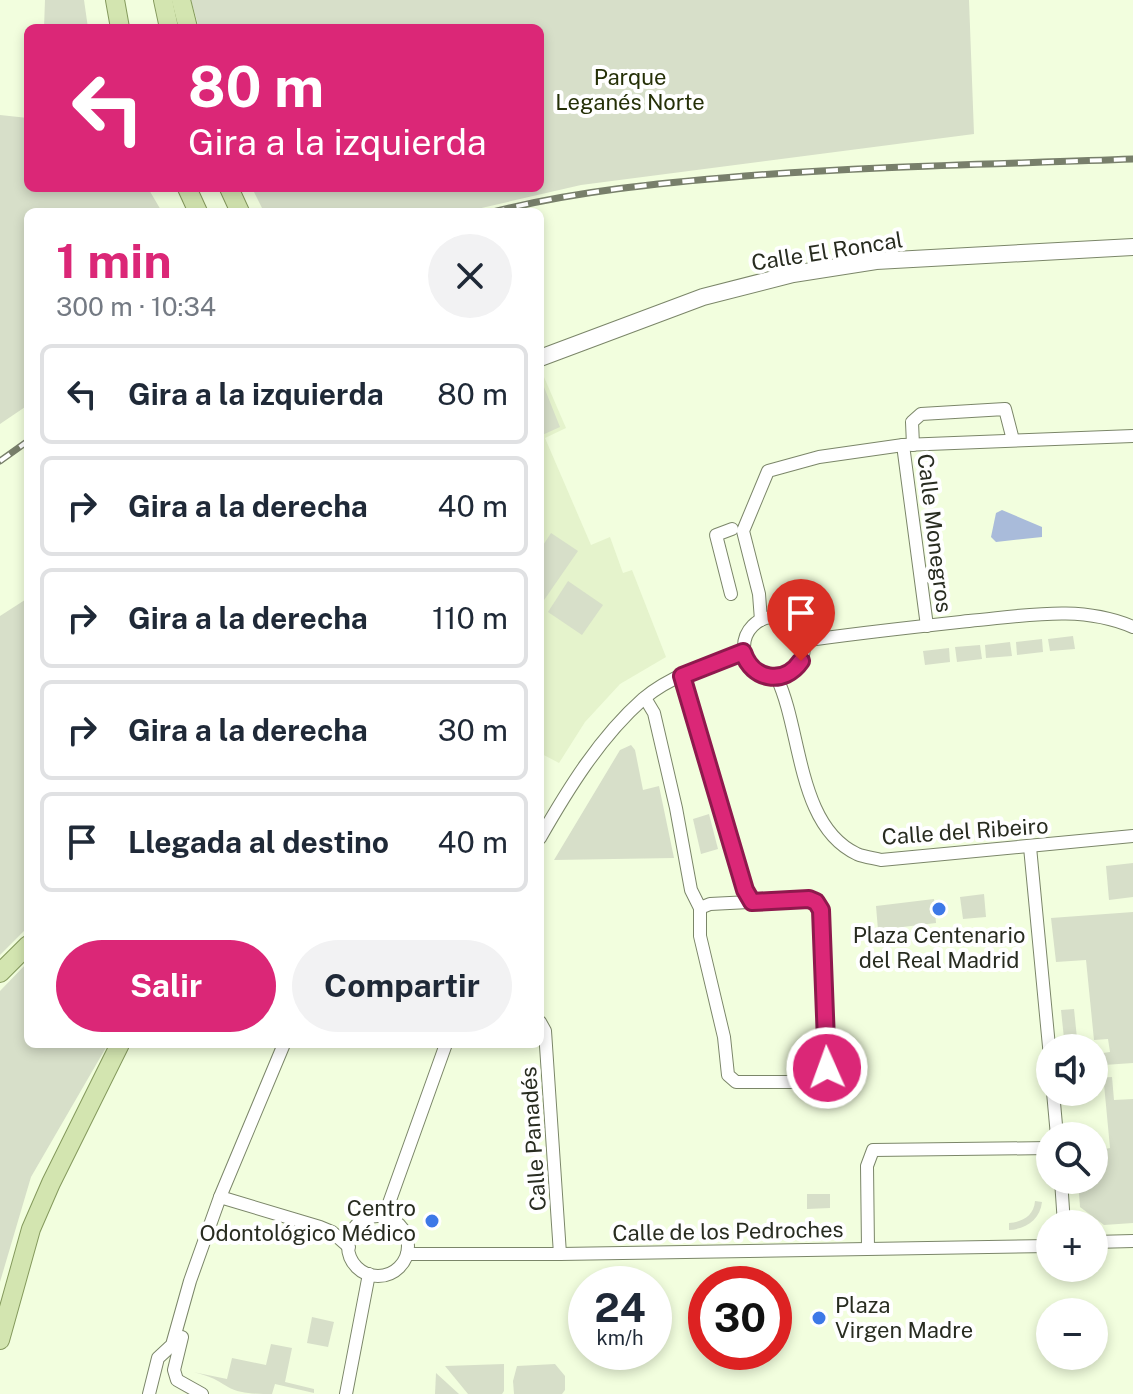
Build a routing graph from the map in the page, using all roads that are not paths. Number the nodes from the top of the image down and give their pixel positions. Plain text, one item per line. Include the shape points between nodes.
1 (115, 0) edge
2 (163, 0) edge
3 (181, 0) edge
4 (119, 24) edge
5 (168, 24) edge
6 (187, 24) edge
7 (1133, 247) edge
8 (544, 357) edge
9 (1133, 436) edge
10 (1013, 440) junction
11 (908, 445) junction
12 (732, 529) dead end
13 (731, 594) dead end
14 (761, 620) junction
15 (927, 626) junction
16 (1133, 627) edge
17 (803, 641) junction
18 (743, 652) junction
19 (682, 676) junction
20 (777, 678) junction
21 (645, 698) junction
22 (544, 832) edge
23 (1133, 836) edge
24 (1030, 847) junction
25 (752, 902) junction
26 (700, 908) junction
27 (24, 949) edge
28 (0, 973) edge
29 (544, 1029) edge
30 (1048, 1034) edge
31 (118, 1048) edge
32 (282, 1048) edge
33 (445, 1048) edge
34 (1036, 1148) edge
35 (218, 1202) junction
36 (384, 1217) junction
37 (1133, 1241) edge
38 (1108, 1242) edge
39 (1036, 1246) edge
40 (349, 1247) junction
41 (868, 1248) junction
42 (407, 1254) junction
43 (560, 1254) junction
44 (369, 1274) junction
45 (0, 1340) edge
46 (149, 1394) edge
47 (202, 1394) edge
48 (346, 1394) edge

1 - 4 main road
2 - 5 main road
3 - 6 main road
7 - 8 street, Calle El Roncal via 876,261 793,274 703,297
9 - 10 street
10 - 11 street
10 - 11 street via 1005,409 921,414 912,422
11 - 14 street via 819,457 768,471 743,531
11 - 15 street, Calle Monegros
12 - 13 street via 716,535
14 - 17 street via 784,619
14 - 18 street via 747,634
15 - 16 street via 1085,614
15 - 17 street
17 - 20 street via 800,663
18 - 19 street
18 - 20 street via 755,671
19 - 21 street
19 - 25 street
20 - 24 street, Calle del Ribeiro via 810,797 829,833 856,854 881,860
21 - 22 street via 606,738
21 - 26 street via 654,713 691,890
23 - 24 street, Calle del Ribeiro
24 - 30 street
25 - 26 street
25 - 26 street via 809,899 821,910 827,1068 818,1082 736,1082 728,1075 700,936
27 - 28 main road
29 - 43 street, Calle Panadés
31 - 45 main road via 31,1229
32 - 35 street
33 - 36 street
34 - 41 street via 873,1150 867,1154
35 - 40 street via 320,1227
35 - 46 street via 172,1345 158,1358
35 - 47 street via 174,1370 177,1380
36 - 40 street via 356,1226
36 - 42 street via 401,1226
37 - 38 street
39 - 41 street, Calle de los Pedroches
40 - 44 street via 353,1261
41 - 43 street, Calle de los Pedroches
42 - 43 street, Calle de los Pedroches
42 - 44 street via 397,1270
44 - 48 street

